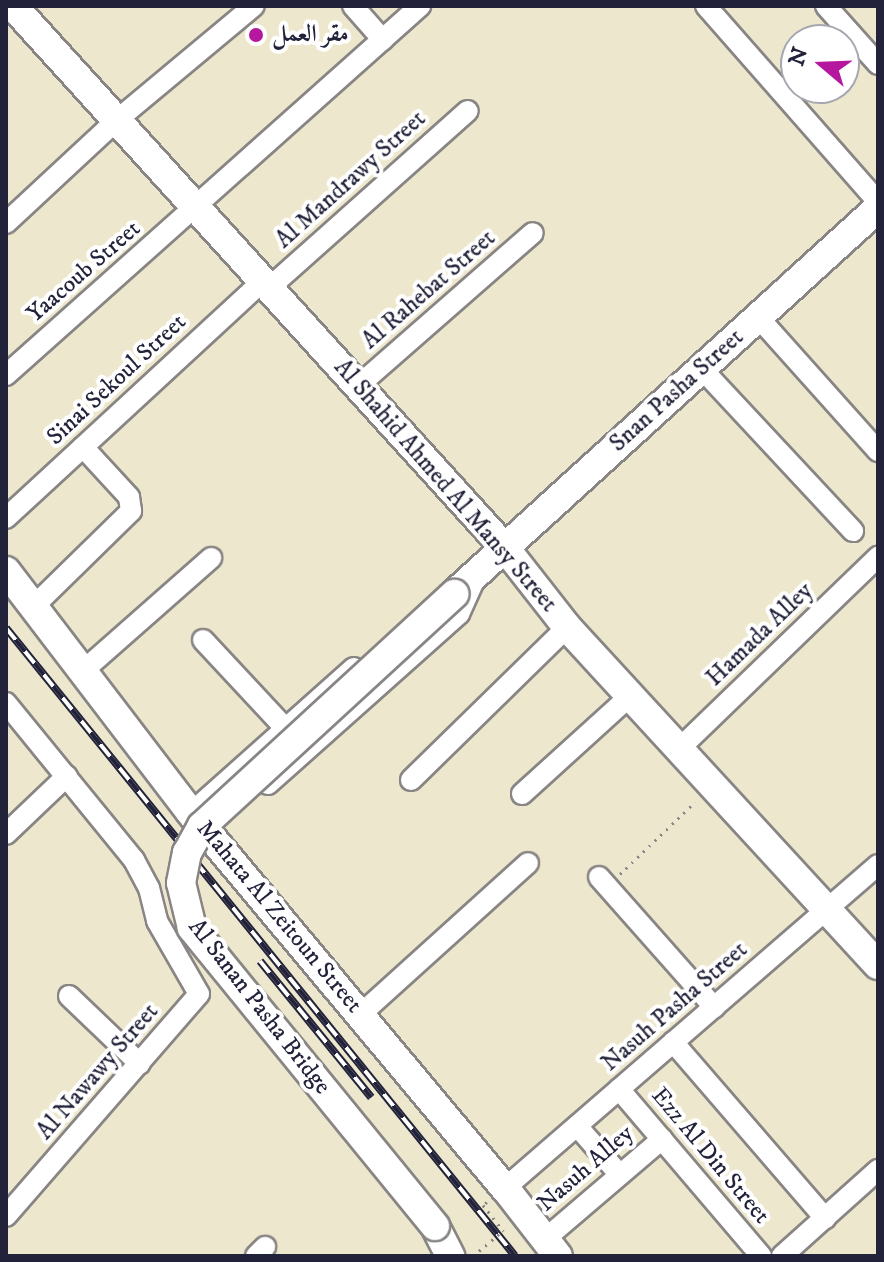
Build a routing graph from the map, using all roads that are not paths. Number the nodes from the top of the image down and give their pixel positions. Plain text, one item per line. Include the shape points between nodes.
1 (254, 6) edge
2 (353, 6) edge
3 (420, 6) edge
4 (706, 6) edge
5 (826, 6) edge
6 (15, 8) edge
7 (383, 40) junction
8 (878, 64) edge
9 (468, 111) dead end
10 (117, 120) junction
11 (878, 202) edge
12 (878, 208) edge
13 (197, 209) junction
14 (6, 223) edge
15 (533, 233) dead end
16 (266, 285) junction
17 (758, 317) junction
18 (701, 368) junction
19 (6, 375) edge
20 (358, 386) junction
21 (83, 447) junction
22 (878, 451) edge
23 (6, 518) edge
24 (853, 531) dead end
25 (505, 548) junction
26 (878, 557) edge
27 (211, 558) dead end
28 (6, 571) edge
29 (477, 574) junction
30 (454, 594) joint
31 (34, 606) junction
32 (567, 627) junction
33 (203, 640) dead end
34 (83, 671) junction
35 (630, 696) junction
36 (6, 703) edge
37 (285, 728) junction
38 (679, 749) junction
39 (67, 776) junction
40 (411, 780) dead end
41 (522, 794) dead end
42 (191, 813) junction
43 (6, 834) edge
44 (210, 836) junction
45 (528, 863) dead end
46 (878, 865) edge
47 (599, 877) dead end
48 (827, 909) junction
49 (878, 965) edge
50 (69, 996) dead end
51 (714, 1007) junction
52 (361, 1014) junction
53 (673, 1042) junction
54 (140, 1064) junction
55 (619, 1089) junction
56 (577, 1126) junction
57 (662, 1139) junction
58 (878, 1170) edge
59 (620, 1175) junction
60 (494, 1196) junction
61 (6, 1216) edge
62 (825, 1218) junction
63 (552, 1247) edge
64 (450, 1256) edge
65 (761, 1256) edge
66 (782, 1256) edge

1 - 10 street
2 - 7 street
3 - 7 street, Yaacoub Street
4 - 11 street
5 - 8 street
6 - 10 street, Al Shahid Ahmed Al Mansy Street
7 - 13 street, Yaacoub Street
9 - 16 street, Al Mandrawy Street
10 - 13 street, Al Shahid Ahmed Al Mansy Street
10 - 14 street
12 - 17 street, Snan Pasha Street
13 - 16 street, Al Shahid Ahmed Al Mansy Street
13 - 19 street, Yaacoub Street
15 - 20 street, Al Rahebat Street
16 - 20 street, Al Shahid Ahmed Al Mansy Street
16 - 21 street, Sinai Sekoul Street
17 - 18 street, Snan Pasha Street
17 - 22 street
18 - 24 street
18 - 25 street, Snan Pasha Street
20 - 25 street, Al Shahid Ahmed Al Mansy Street
21 - 23 street, Sinai Sekoul Street
21 - 31 street via 129,497 131,511
25 - 29 street, Snan Pasha Street
25 - 32 street, Al Shahid Ahmed Al Mansy Street
26 - 38 street, Hamada Alley
27 - 34 street
28 - 31 street, Mahata Al Zeitoun Street
29 - 30 street, Snan Pasha Street
29 - 37 street, Snan Pasha Street via 451,584
29 - 44 street, Snan Pasha Street via 459,614
30 - 64 street, Al Sanan Pasha Bridge, bridge via 202,826 187,853 181,883 192,928 435,1226
31 - 34 street, Mahata Al Zeitoun Street
32 - 35 street, Al Shahid Ahmed Al Mansy Street
32 - 40 street
33 - 37 street
34 - 42 street, Mahata Al Zeitoun Street
35 - 38 street, Al Shahid Ahmed Al Mansy Street
35 - 41 street
36 - 39 street
37 - 42 street, Snan Pasha Street
38 - 48 street, Al Shahid Ahmed Al Mansy Street
39 - 43 street
39 - 54 street, Al Nawawy Street via 134,860 149,888 157,921 198,988 198,999
42 - 44 street, Mahata Al Zeitoun Street
44 - 52 street, Mahata Al Zeitoun Street
45 - 52 street
46 - 48 street, Nasuh Pasha Street
47 - 51 street
48 - 49 street, Al Shahid Ahmed Al Mansy Street
48 - 51 street, Nasuh Pasha Street
50 - 54 street
51 - 53 street, Nasuh Pasha Street
52 - 60 street, Mahata Al Zeitoun Street
53 - 55 street, Nasuh Pasha Street
53 - 62 street
54 - 61 street, Al Nawawy Street
55 - 56 street, Nasuh Pasha Street
55 - 57 street, Ezz Al Din Street
56 - 59 street
56 - 60 street, Nasuh Pasha Street
57 - 59 street, Nasuh Alley
57 - 65 street, Ezz Al Din Street
58 - 62 street
59 - 63 street, Nasuh Alley
60 - 63 street, Mahata Al Zeitoun Street
62 - 66 street

